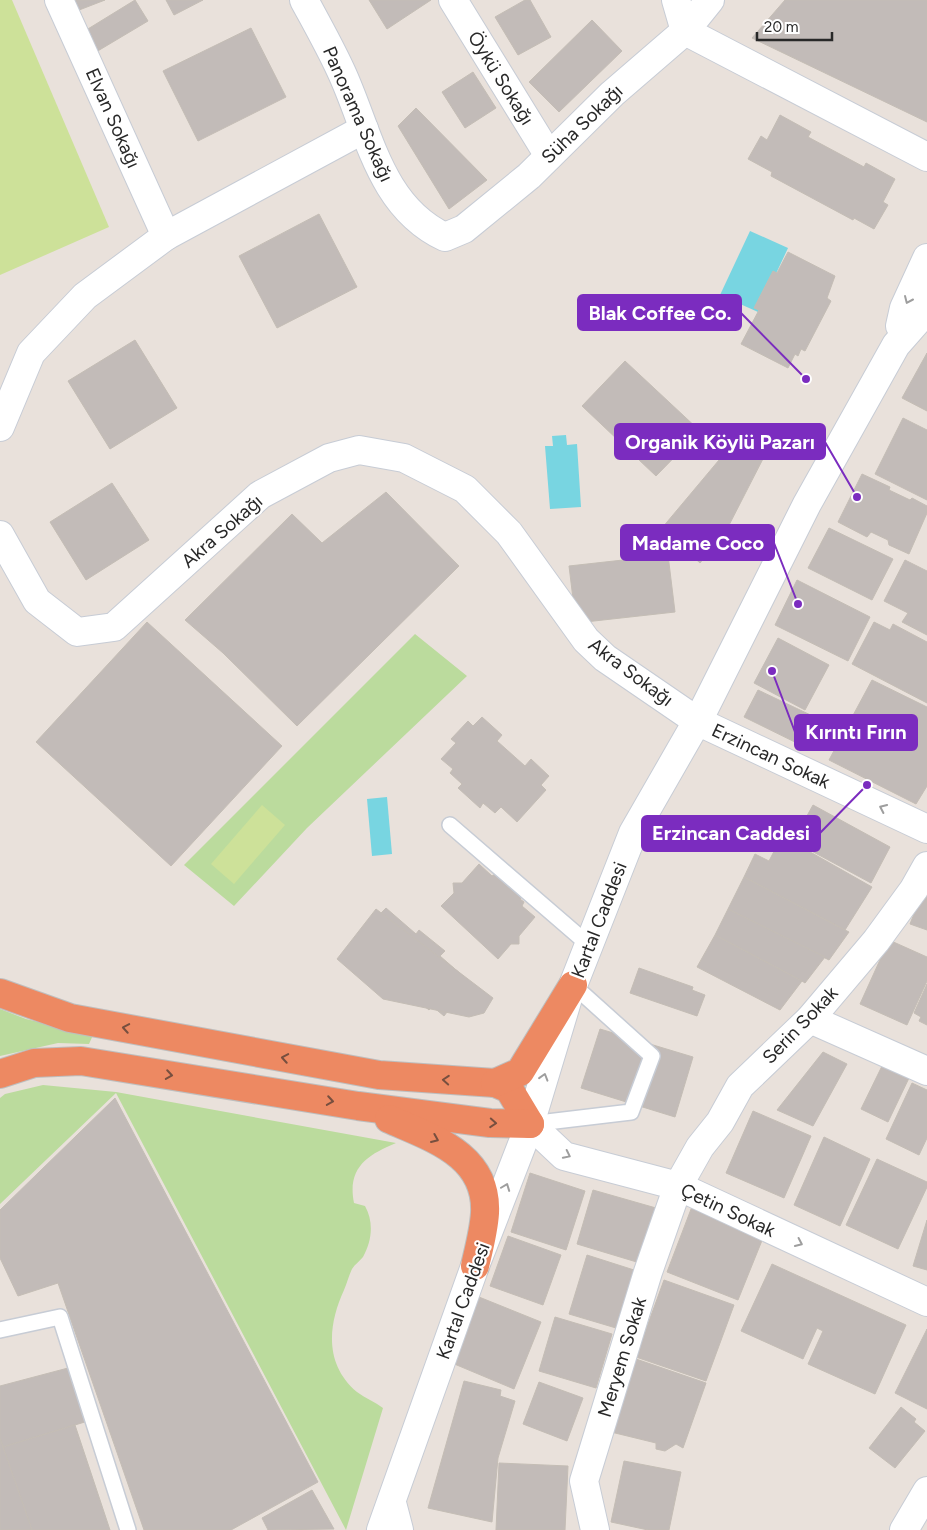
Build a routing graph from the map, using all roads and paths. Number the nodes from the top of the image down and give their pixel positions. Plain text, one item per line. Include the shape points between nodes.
1 (59, 0) edge
2 (304, 0) edge
3 (453, 0) edge
4 (676, 0) edge
5 (710, 0) edge
6 (685, 32) junction
7 (364, 129) junction
8 (549, 156) junction
9 (927, 157) edge
10 (166, 236) junction
11 (445, 238) joint
12 (927, 258) edge
13 (927, 303) edge
14 (896, 345) junction
15 (0, 427) edge
16 (0, 535) edge
17 (697, 721) junction
18 (450, 825) dead end
19 (927, 829) edge
20 (927, 866) edge
21 (589, 945) junction
22 (0, 982) edge
23 (573, 985) junction
24 (0, 993) edge
25 (70, 1018) junction
26 (810, 1019) junction
27 (34, 1063) junction
28 (927, 1071) edge
29 (0, 1074) edge
30 (495, 1083) junction
31 (0, 1084) edge
32 (358, 1106) junction
33 (530, 1124) junction
34 (678, 1186) junction
35 (476, 1266) junction
36 (927, 1302) edge
37 (0, 1330) edge
38 (927, 1491) edge
39 (392, 1503) junction
40 (128, 1530) edge
41 (381, 1530) edge
42 (399, 1530) edge
43 (595, 1530) edge
44 (904, 1530) edge

1 - 10 street, Elvan Sokağı
2 - 7 street, Panorama Sokağı via 342,72
3 - 8 street, Öykü Sokağı
4 - 6 street
5 - 6 street, Süha Sokağı
6 - 8 street, Süha Sokağı via 612,94
6 - 9 street
7 - 10 street
7 - 11 street, Panorama Sokağı via 379,168 408,212 425,228
8 - 11 street, Süha Sokağı via 464,229
10 - 15 street via 85,296 31,353
12 -> 14 street, Kartal Caddesi via 904,308
13 - 14 street, Kartal Caddesi via 919,319
14 - 17 street, Kartal Caddesi via 807,504
16 - 17 street, Akra Sokağı via 37,601 77,632 114,627 260,495 329,458 359,450 404,458 465,488 509,533 586,640 605,658
19 -> 17 street, Erzincan Sokak
17 - 21 street, Kartal Caddesi via 633,832
18 - 21 lane
20 - 26 street, Serin Sokak via 876,941
21 - 23 street, Kartal Caddesi
22 - 25 highway
23 - 30 highway via 520,1072
33 -> 23 street, Kartal Caddesi
23 - 33 lane via 652,1056 631,1112
24 - 25 highway
30 -> 25 highway via 379,1075
26 - 28 street
26 - 34 street, Serin Sokak via 740,1086
27 - 29 highway
27 - 31 highway
27 -> 32 highway via 80,1061
30 - 33 highway via 509,1090
32 -> 33 highway via 490,1124
32 -> 35 highway via 446,1144 469,1164 482,1184 485,1212
33 -> 34 street, Çetin Sokak via 564,1156
35 -> 33 street, Kartal Caddesi
34 -> 36 street, Çetin Sokak
34 - 43 street, Meryem Sokak via 584,1481
35 - 39 street, Kartal Caddesi
37 - 40 lane via 60,1317
38 - 44 street
39 - 41 street, Kartal Caddesi
39 - 42 street

